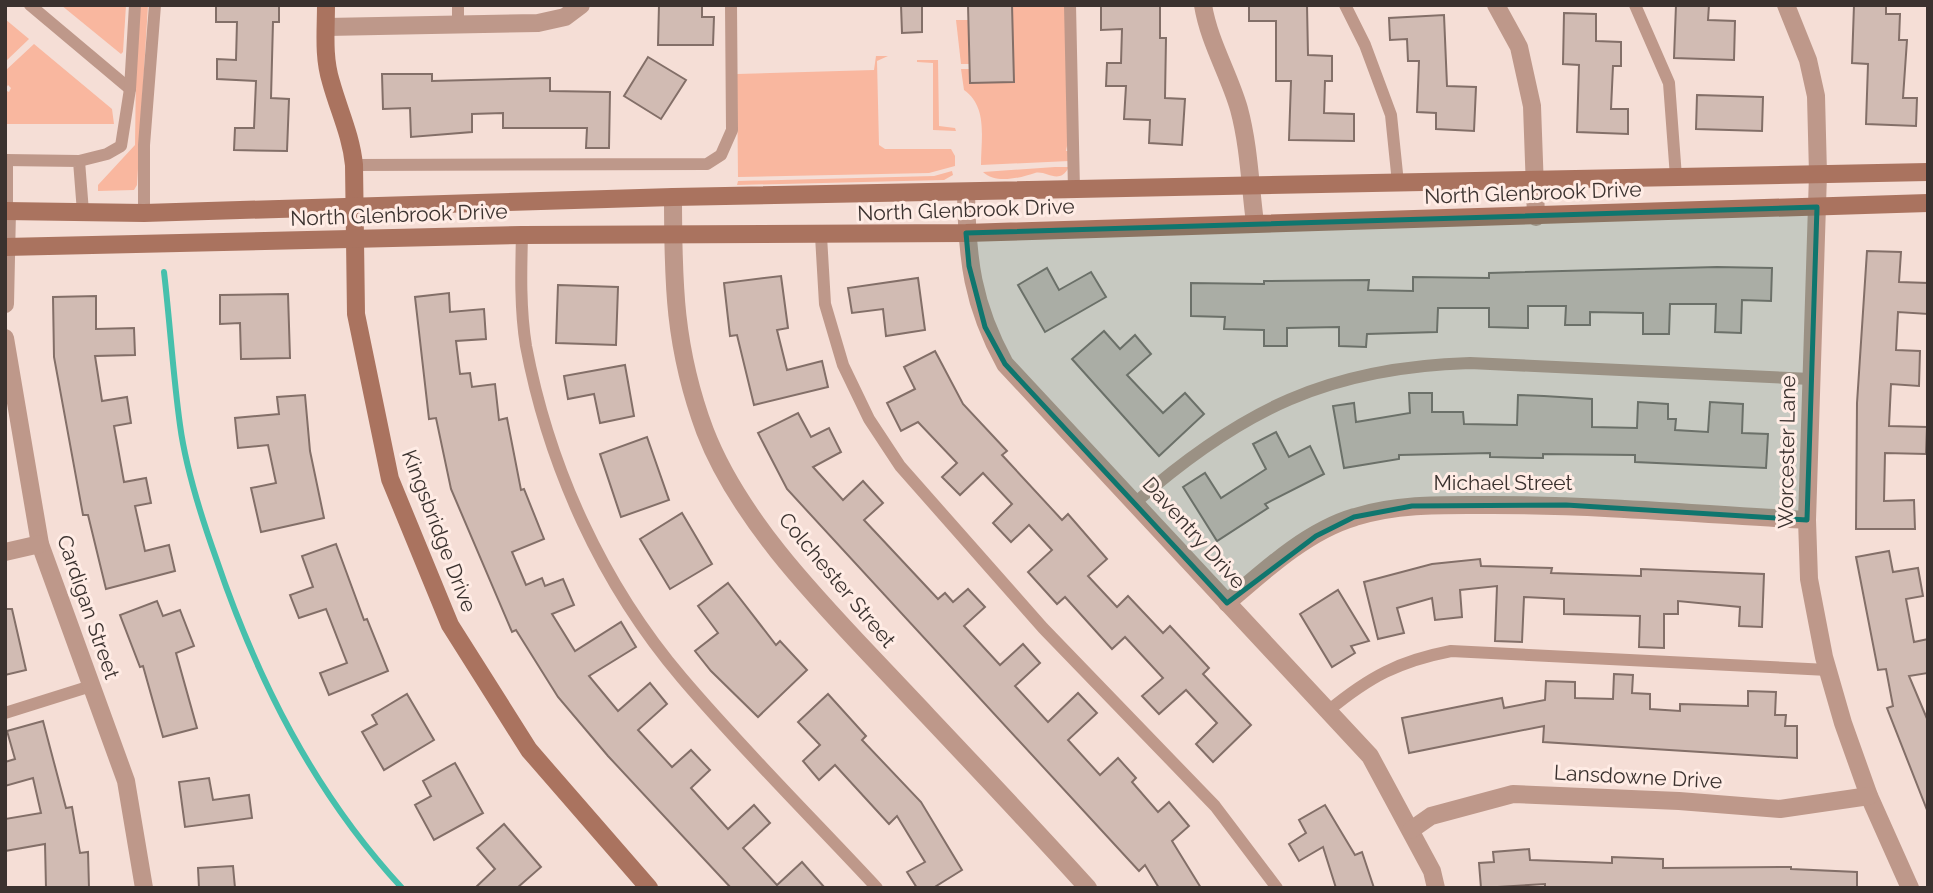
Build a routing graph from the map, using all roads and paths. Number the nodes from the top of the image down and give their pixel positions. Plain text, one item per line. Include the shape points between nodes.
1 (30, 5) edge
2 (135, 5) edge
3 (155, 5) edge
4 (326, 5) edge
5 (458, 5) edge
6 (582, 5) edge
7 (731, 5) edge
8 (1070, 5) edge
9 (1203, 5) edge
10 (1345, 5) edge
11 (1496, 5) edge
12 (1635, 5) edge
13 (1786, 5) edge
14 (458, 24) junction
15 (326, 27) junction
16 (130, 89) junction
17 (6, 160) edge
18 (79, 161) junction
19 (354, 165) junction
20 (1928, 172) edge
21 (1818, 174) junction
22 (1676, 177) junction
23 (1535, 180) junction
24 (1398, 183) junction
25 (1251, 187) junction
26 (1074, 190) junction
27 (965, 192) junction
28 (673, 197) junction
29 (1928, 203) edge
30 (354, 206) junction
31 (1817, 207) junction
32 (6, 211) edge
33 (83, 212) junction
34 (144, 213) junction
35 (1536, 217) junction
36 (1255, 223) junction
37 (966, 233) junction
38 (522, 234) junction
39 (673, 234) junction
40 (821, 236) junction
41 (354, 240) junction
42 (6, 247) edge
43 (5, 304) edge
44 (5, 338) edge
45 (1811, 379) junction
46 (12, 415) edge
47 (1136, 502) junction
48 (1807, 520) junction
49 (40, 544) junction
50 (5, 552) edge
51 (1227, 603) junction
52 (1828, 670) junction
53 (92, 686) junction
54 (1328, 711) junction
55 (5, 713) edge
56 (1869, 796) junction
57 (1411, 830) junction
58 (144, 888) edge
59 (649, 888) edge
60 (877, 888) edge
61 (1088, 888) edge
62 (1277, 888) edge
63 (1436, 888) edge
64 (1910, 888) edge

1 - 16 lane
2 - 16 lane
3 - 34 lane via 144,145
4 - 15 main road, Kingsbridge Drive
5 - 14 lane
6 - 14 street via 565,17 538,23
7 - 19 lane via 732,130 722,155 707,164
8 - 26 lane
9 - 25 street via 1238,108
10 - 24 lane via 1391,115
11 - 23 street via 1518,47 1532,106
12 - 22 lane via 1669,83
13 - 21 street, Worcester Lane via 1816,96
14 - 15 street
15 - 19 main road, Kingsbridge Drive via 330,81 346,122
16 - 18 lane via 121,146 107,155
17 - 18 lane
17 - 32 lane
18 - 33 lane
19 - 30 main road, Kingsbridge Drive
20 - 21 main road, North Glenbrook Drive
21 - 22 main road, North Glenbrook Drive
21 - 31 street, Worcester Lane
22 - 23 main road, North Glenbrook Drive
23 - 24 main road, North Glenbrook Drive
23 - 35 street
24 - 25 main road, North Glenbrook Drive
25 - 26 main road, North Glenbrook Drive
25 - 36 street
26 - 27 main road, North Glenbrook Drive
27 - 28 main road, North Glenbrook Drive
27 - 37 street, Daventry Drive
28 - 30 main road, North Glenbrook Drive
28 - 39 street, Colchester Street
29 - 31 main road, North Glenbrook Drive
30 - 34 main road, North Glenbrook Drive
30 - 41 main road, Kingsbridge Drive
31 - 35 main road, North Glenbrook Drive
31 - 45 street, Worcester Lane
32 - 33 main road, North Glenbrook Drive
32 - 42 street
33 - 34 main road, North Glenbrook Drive
35 - 36 main road, North Glenbrook Drive
36 - 37 main road, North Glenbrook Drive
37 - 40 main road, North Glenbrook Drive
37 - 47 street, Daventry Drive via 969,266 985,327 1005,364
38 - 39 main road, North Glenbrook Drive
38 - 41 main road, North Glenbrook Drive
38 - 60 lane via 526,344 550,442 600,558 681,677
39 - 40 main road, North Glenbrook Drive
39 - 61 street, Colchester Street via 678,334 700,416 724,470 774,547 818,600
40 - 62 lane via 825,304 843,365 869,419 900,466 1043,628 1215,806
41 - 42 main road, North Glenbrook Drive
41 - 59 main road, Kingsbridge Drive via 356,314 390,480 450,625 529,750
42 - 43 street
44 - 46 street, Cardigan Street
45 - 47 lane via 1470,363 1421,364 1364,373 1289,399 1231,428 1186,458
45 - 48 street, Worcester Lane
46 - 49 street, Cardigan Street
47 - 51 street, Daventry Drive
48 - 51 street, Michael Street via 1566,505 1412,506 1353,517 1316,536
48 - 52 street, Worcester Lane via 1810,579
49 - 50 street
49 - 53 street, Cardigan Street
51 - 54 street, Daventry Drive
52 - 54 lane via 1451,650 1385,670
52 - 56 street, Worcester Lane
53 - 55 lane
53 - 58 street, Cardigan Street via 126,781
54 - 57 street, Daventry Drive via 1370,756
56 - 57 street, Lansdowne Drive via 1780,809 1513,794 1431,816
56 - 64 street, Worcester Lane
57 - 63 street, Daventry Drive

